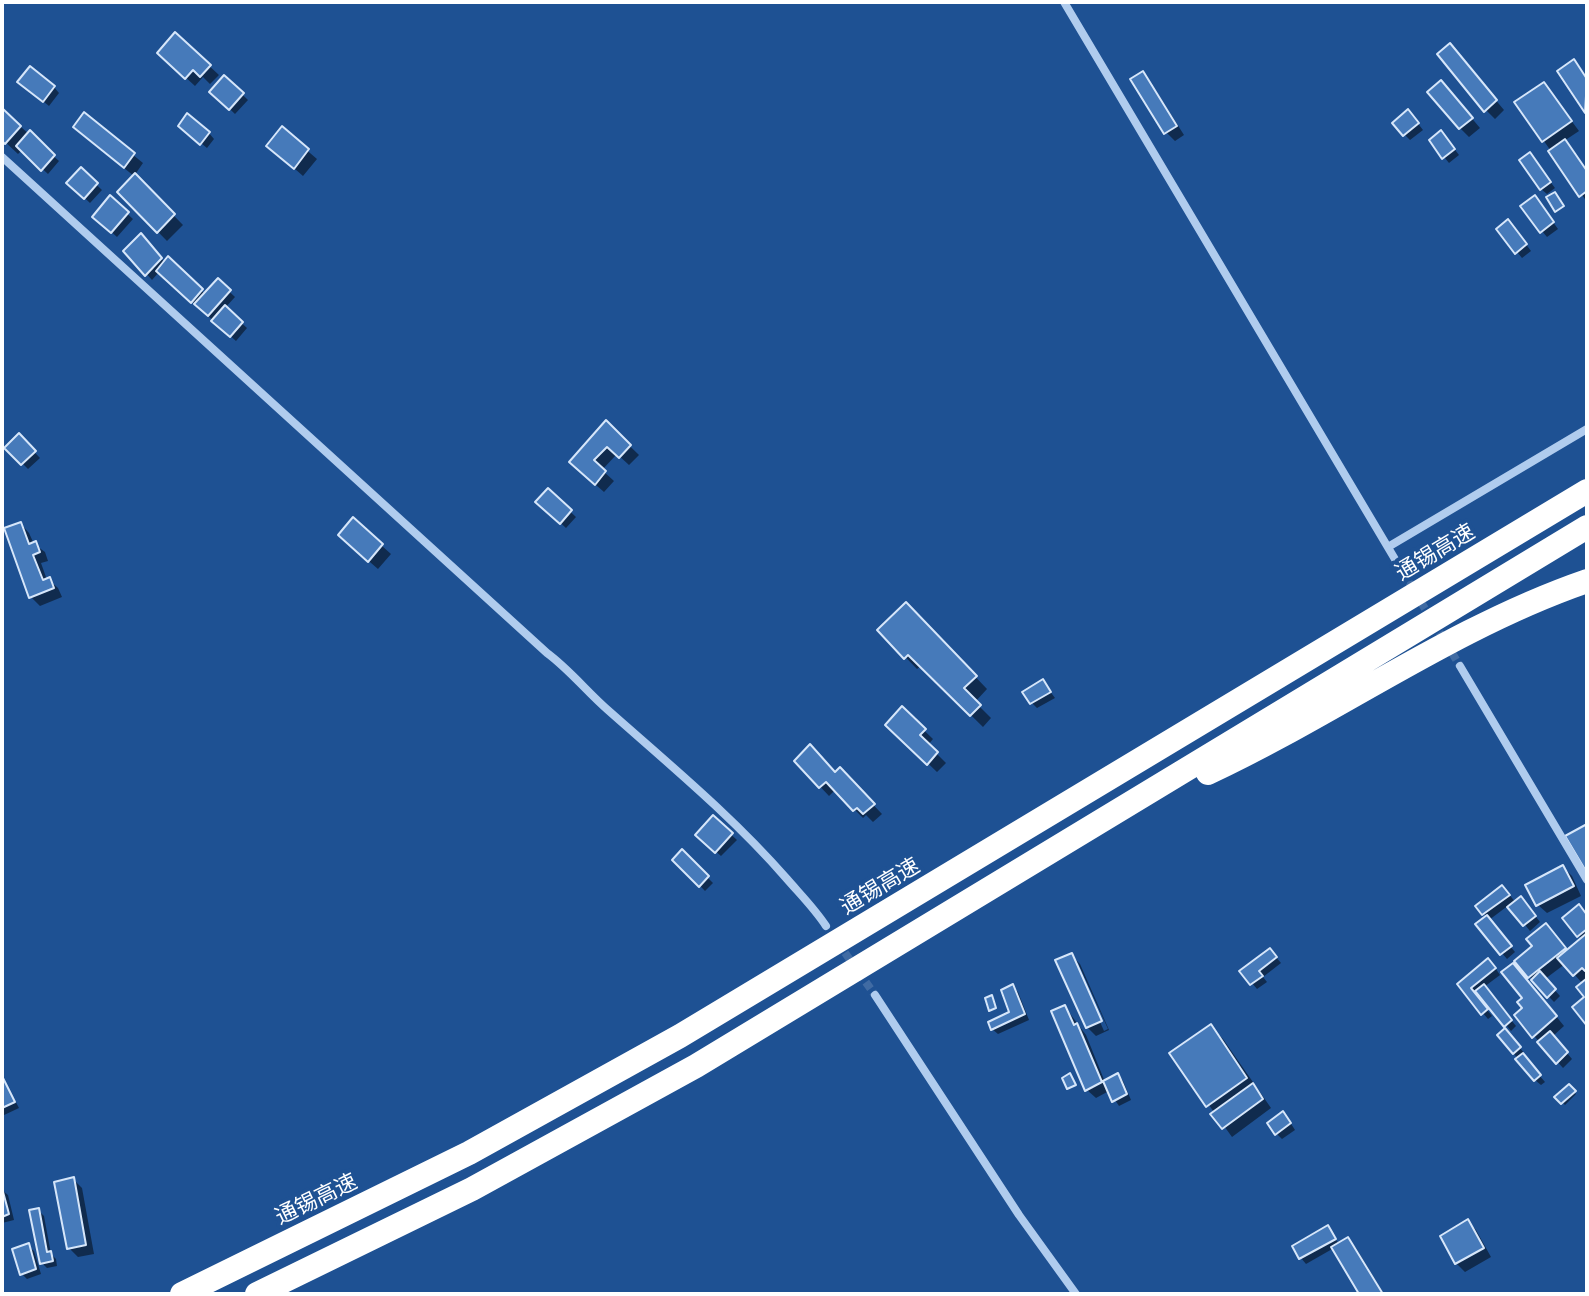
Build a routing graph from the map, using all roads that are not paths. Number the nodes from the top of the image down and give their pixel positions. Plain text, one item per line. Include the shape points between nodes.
1 (1064, 2) edge
2 (2, 157) edge
3 (1587, 429) edge
4 (1587, 472) edge
5 (1587, 491) edge
6 (1587, 527) edge
7 (1388, 547) junction
8 (1402, 571) tunnel mouth
9 (1587, 581) edge
10 (1349, 635) junction
11 (1460, 666) tunnel mouth
12 (1242, 747) junction
13 (1587, 880) edge
14 (826, 926) dead end
15 (875, 995) tunnel mouth
16 (182, 1294) edge
17 (257, 1294) edge
18 (1076, 1294) edge

1 - 7 street
2 - 14 street via 664,757 763,851
3 - 7 street
4 - 10 highway
5 - 10 highway, 通锡高速
6 - 12 highway
7 - 8 street
9 - 12 highway
10 - 16 highway, 通锡高速 via 680,1036 469,1153
11 - 13 street
12 - 17 highway via 1101,823 696,1066 472,1189
15 - 18 street

